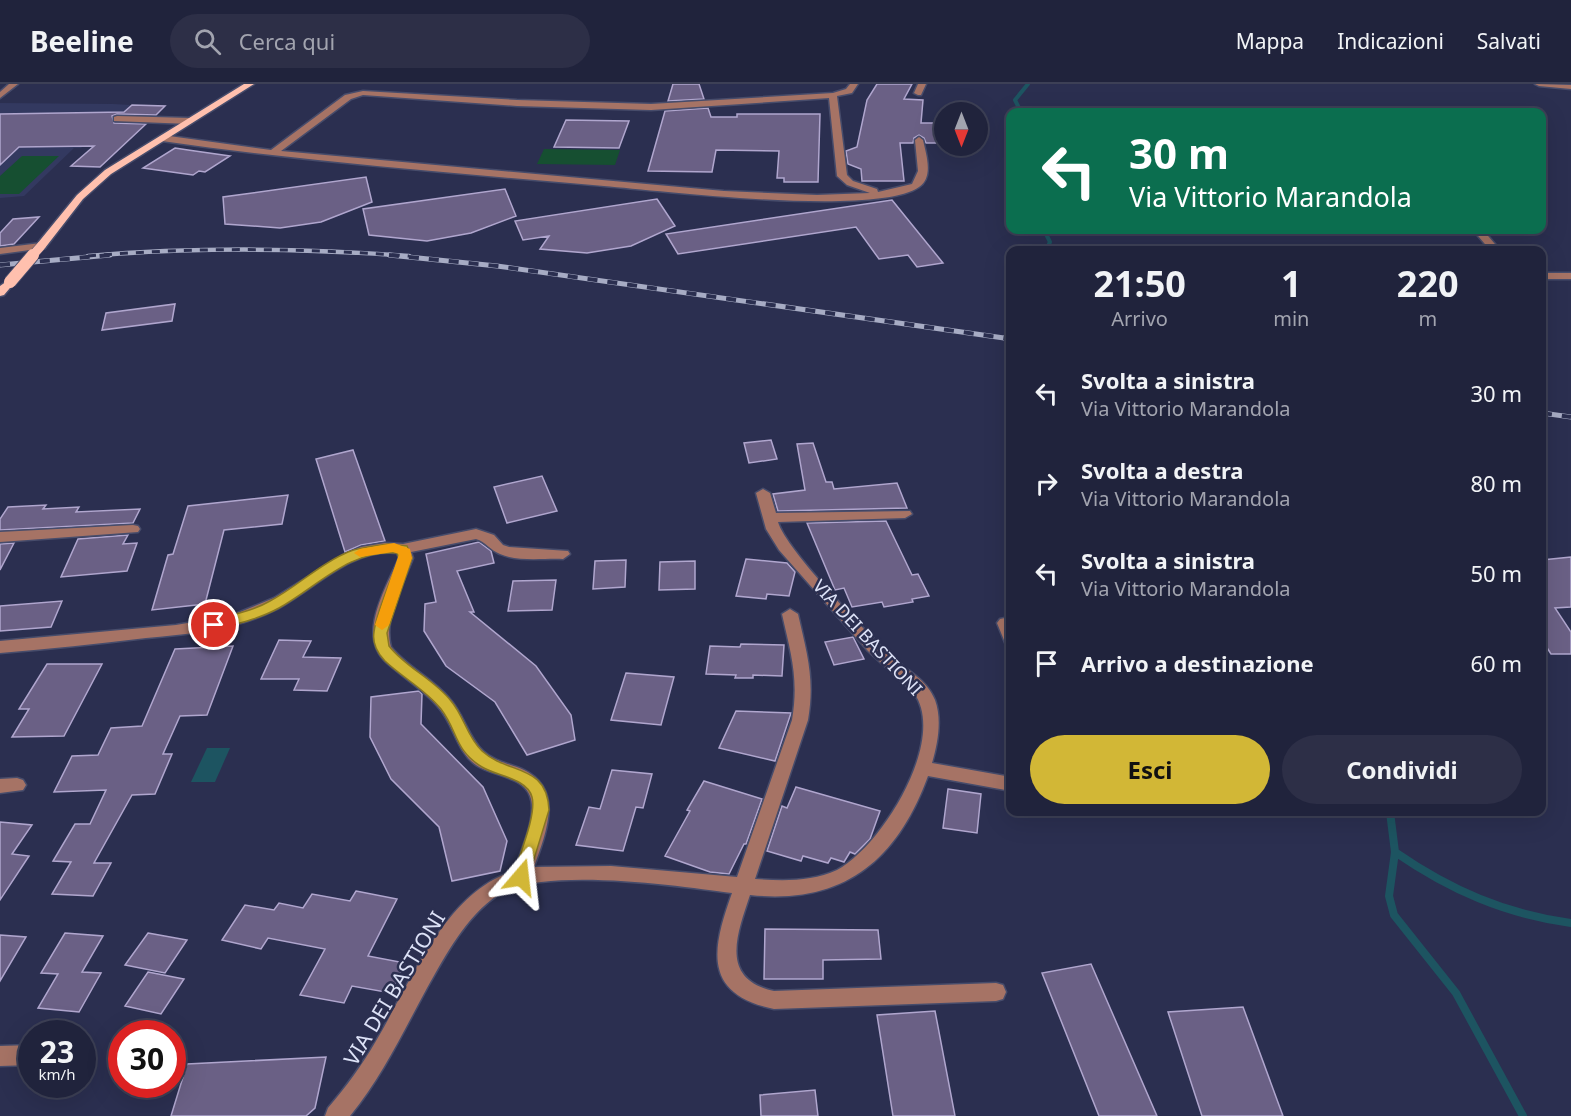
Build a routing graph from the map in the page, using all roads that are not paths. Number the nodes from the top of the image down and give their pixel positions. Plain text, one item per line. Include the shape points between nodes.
1 (14, 84) edge
2 (250, 84) edge
3 (854, 84) edge
4 (922, 84) edge
5 (1539, 84) edge
6 (1571, 87) edge
7 (918, 93) dead end
8 (833, 95) junction
9 (0, 96) edge
10 (117, 119) dead end
11 (190, 121) junction
12 (162, 138) junction
13 (919, 140) dead end
14 (272, 153) junction
15 (884, 194) junction
16 (1482, 234) edge
17 (41, 246) junction
18 (1492, 246) edge
19 (0, 251) edge
20 (1546, 276) edge
21 (1571, 276) edge
22 (0, 292) edge
23 (763, 494) dead end
24 (905, 514) dead end
25 (770, 518) junction
26 (133, 529) dead end
27 (0, 537) edge
28 (403, 549) junction
29 (563, 554) dead end
30 (790, 615) dead end
31 (1005, 623) dead end
32 (1006, 626) edge
33 (0, 647) edge
34 (923, 768) junction
35 (1006, 783) edge
36 (521, 877) junction
37 (743, 886) junction
38 (996, 992) dead end
39 (18, 1055) edge
40 (0, 1056) edge
41 (336, 1116) edge

1 - 9 street
2 - 11 main road
3 - 8 street via 849,92
4 - 7 street
5 - 6 street
8 - 14 street via 651,107 363,93 345,99
8 - 15 street via 842,176 850,183
10 - 11 street
11 - 12 main road
12 - 14 street
12 - 17 main road via 93,184
13 - 15 street via 923,166 920,181 907,189
14 - 15 street via 703,191 814,196
16 - 18 street
17 - 19 street
17 - 22 main road, bridge
20 - 21 street
23 - 25 street, VIA DEI BASTIONI
24 - 25 street
25 - 34 street, VIA DEI BASTIONI via 784,547 887,662 923,694 929,722
26 - 27 street
28 - 29 street via 481,534 507,552
28 - 33 street via 353,555 285,599 228,621 188,629
28 - 36 street via 405,558 380,633 382,647 445,703 477,756 536,787 541,810
30 - 37 street via 804,675 802,708 794,745
31 - 32 street
34 - 35 street
34 - 37 street, VIA DEI BASTIONI via 891,831 850,872 808,886
36 - 37 street, VIA DEI BASTIONI via 586,873
36 - 41 street, VIA DEI BASTIONI via 482,896 457,924 361,1086
37 - 38 street via 726,951 732,979 754,997 774,1000
39 - 40 street

